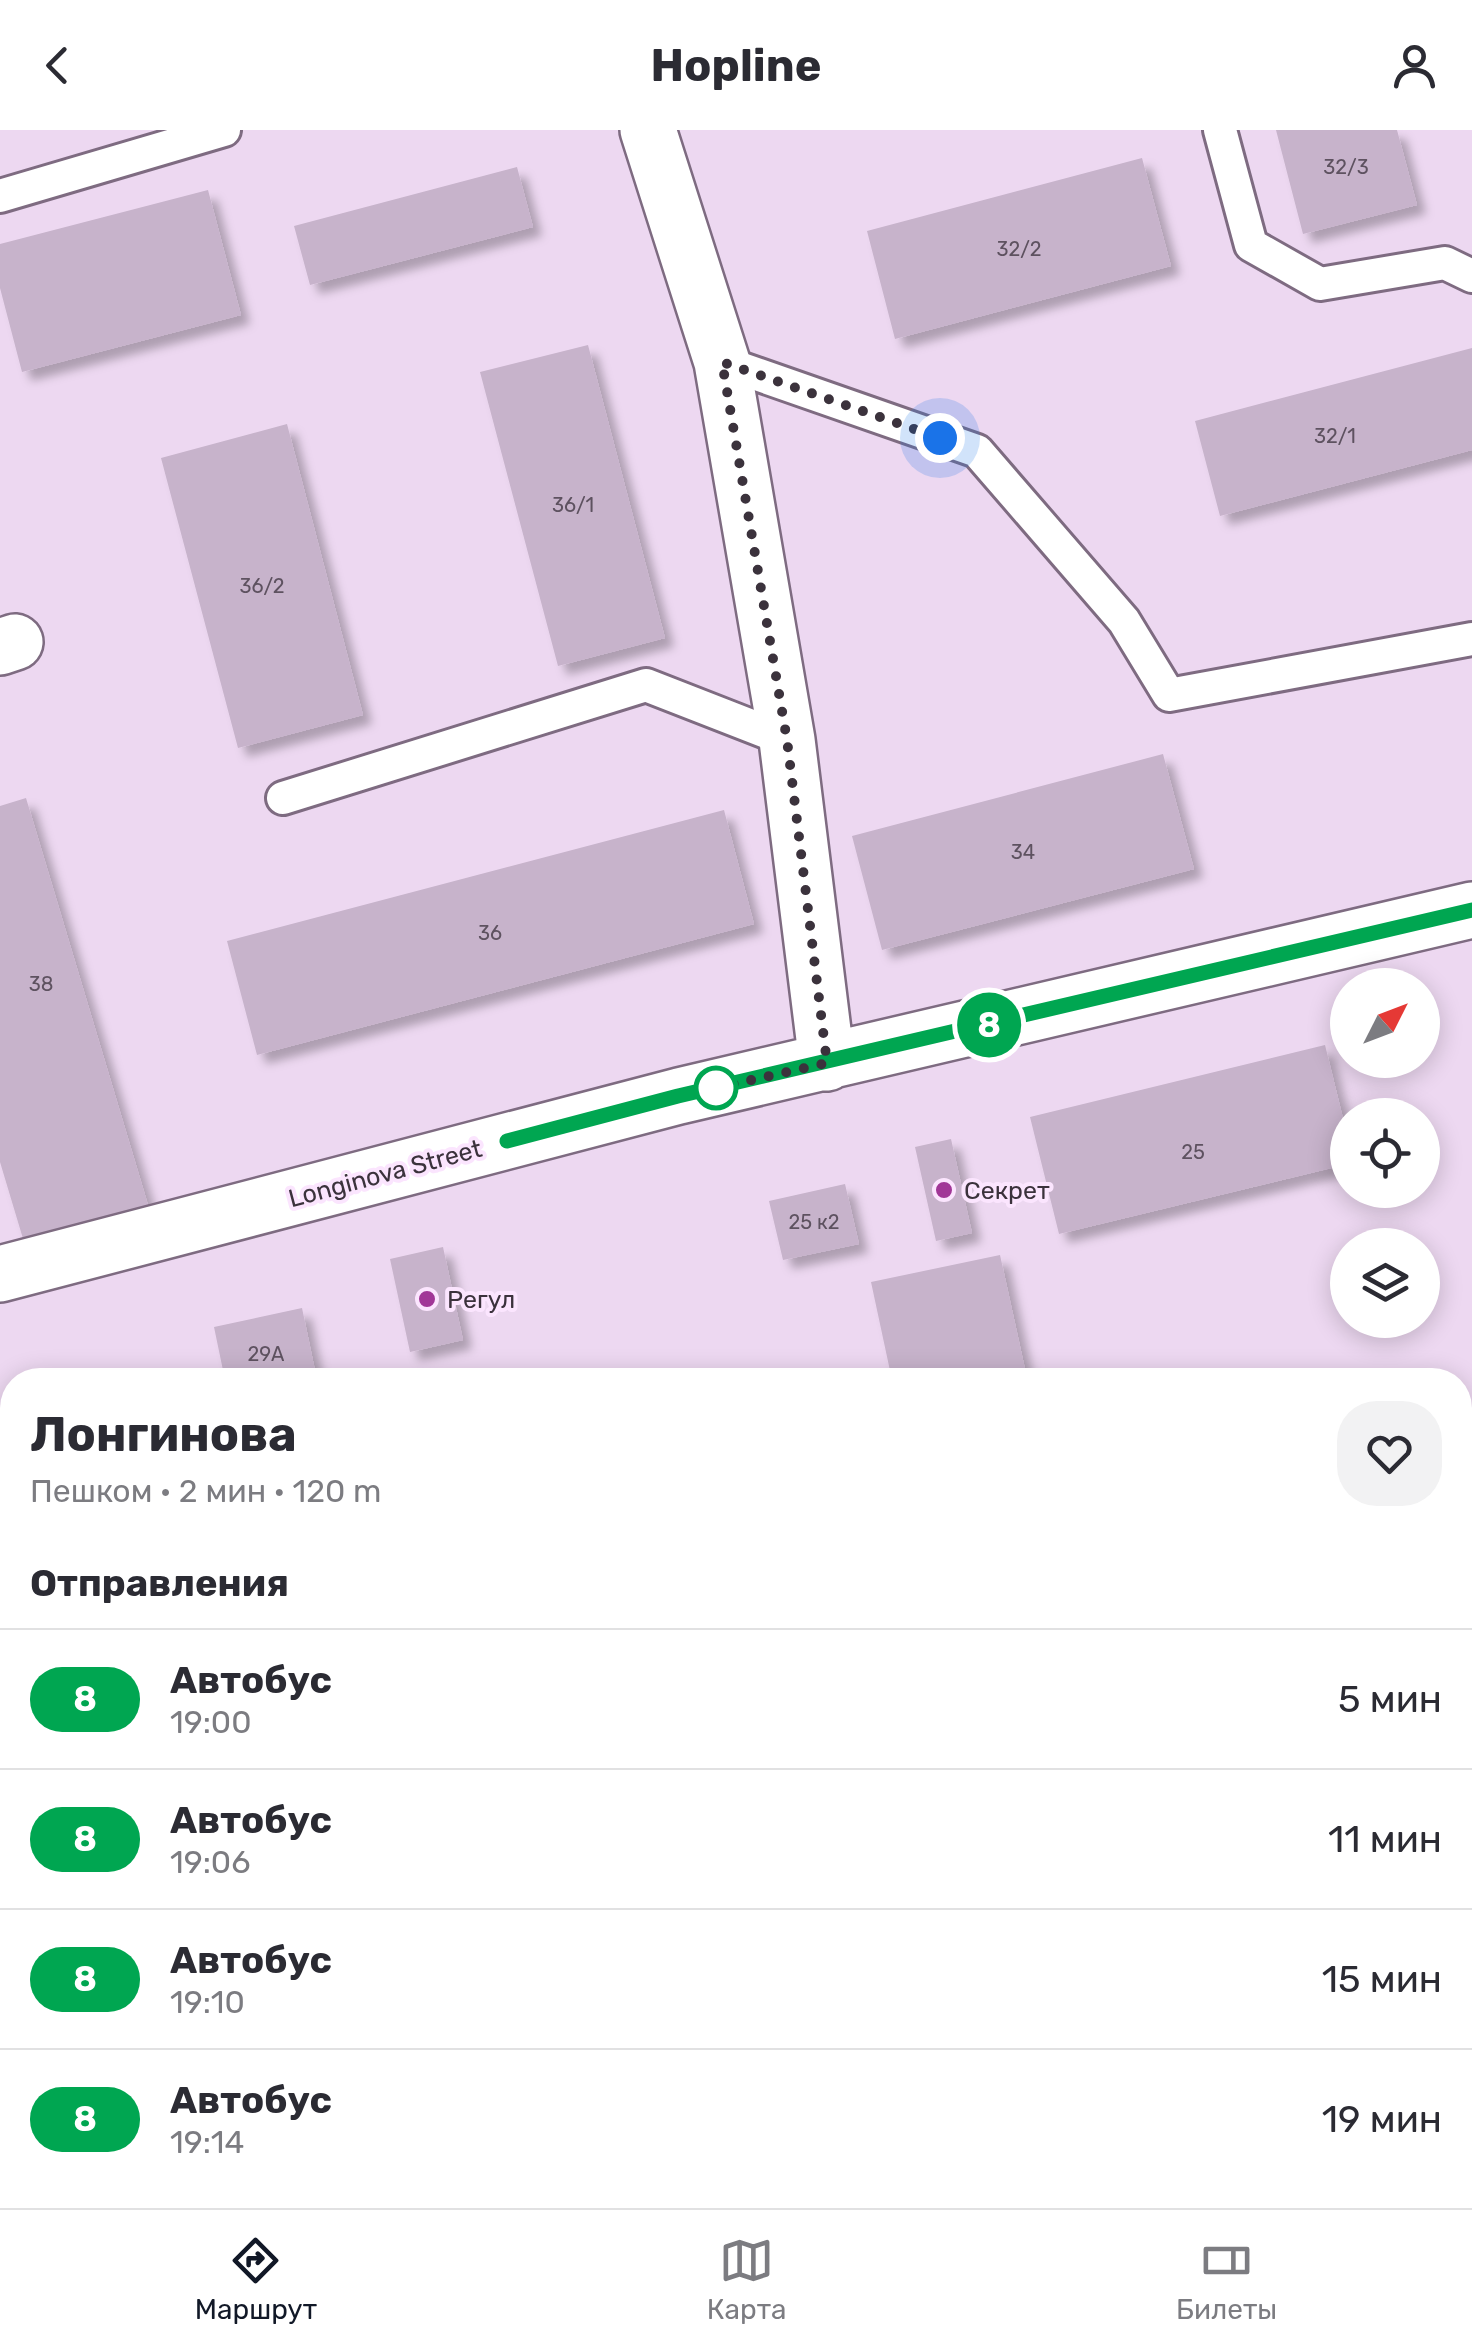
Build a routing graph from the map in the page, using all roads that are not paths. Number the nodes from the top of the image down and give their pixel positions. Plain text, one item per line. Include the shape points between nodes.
1 (224, 130) edge
2 (648, 130) edge
3 (1220, 130) edge
4 (0, 196) edge
5 (1472, 276) edge
6 (722, 362) junction
7 (1472, 639) edge
8 (787, 740) junction
9 (283, 798) dead end
10 (1472, 910) edge
11 (827, 1063) junction
12 (0, 1274) edge

1 - 4 lane
2 - 6 street
3 - 5 lane via 1250,245 1320,284 1446,262
6 - 7 lane via 977,451 1124,621 1169,696
6 - 8 street
8 - 9 lane via 646,684
8 - 11 street
10 - 11 street, Longinova Street
11 - 12 street, Longinova Street

